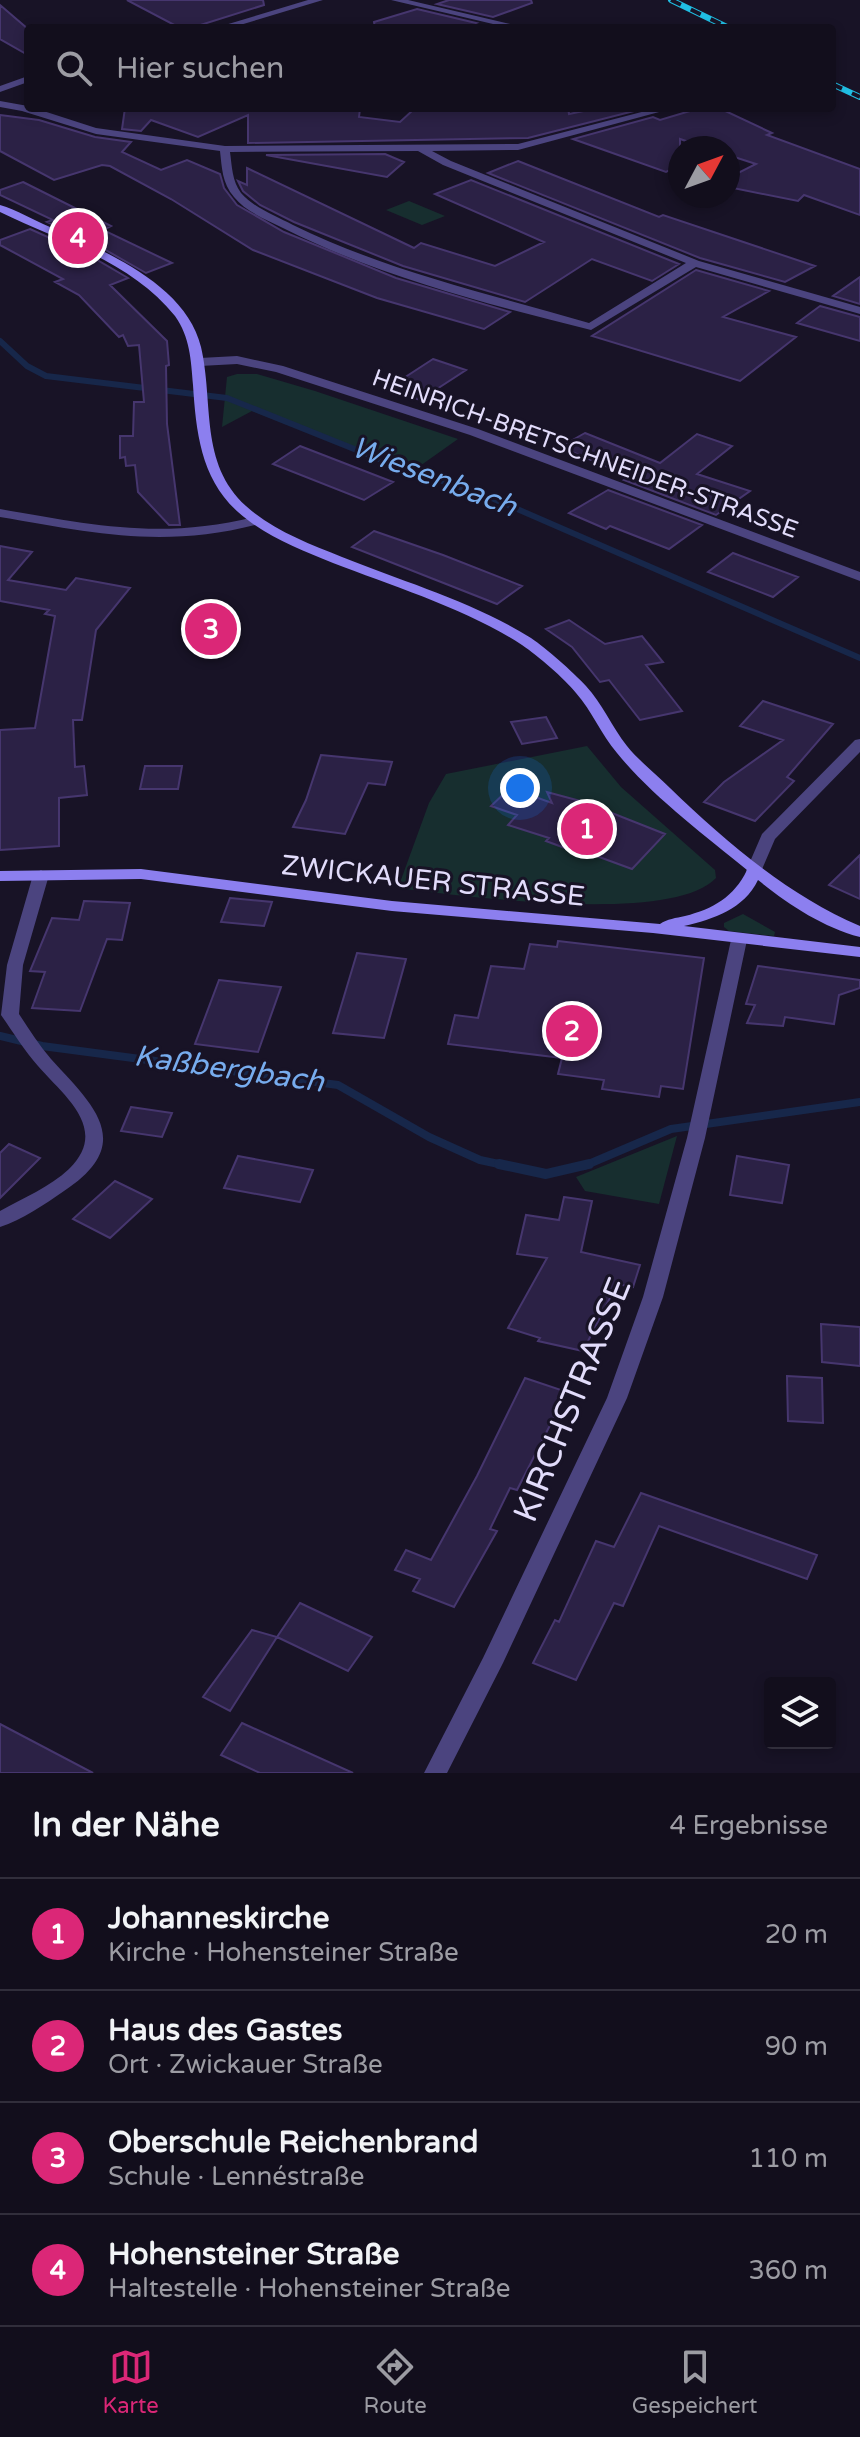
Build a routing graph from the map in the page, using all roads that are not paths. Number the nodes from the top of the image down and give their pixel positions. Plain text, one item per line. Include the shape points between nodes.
1 (268, 0) edge
2 (318, 0) edge
3 (396, 0) edge
4 (287, 8) junction
5 (233, 24) edge
6 (504, 24) edge
7 (24, 80) edge
8 (0, 89) edge
9 (0, 104) edge
10 (24, 109) edge
11 (39, 112) edge
12 (654, 112) edge
13 (225, 149) junction
14 (423, 150) junction
15 (0, 208) edge
16 (695, 263) junction
17 (860, 311) edge
18 (200, 362) junction
19 (0, 513) edge
20 (254, 521) junction
21 (860, 577) edge
22 (860, 743) edge
23 (754, 871) junction
24 (41, 875) junction
25 (0, 876) edge
26 (653, 928) junction
27 (860, 932) edge
28 (739, 940) junction
29 (860, 952) edge
30 (0, 1220) edge
31 (435, 1773) edge

1 - 4 street
2 - 4 street
3 - 6 street
4 - 5 street
7 - 8 street
9 - 10 street
11 - 13 street via 96,131
12 - 14 street via 518,147
13 - 14 street
13 - 16 street via 235,193 293,229 429,282 591,327
14 - 16 street
15 - 18 main road via 143,280 177,312
16 - 17 street
18 - 20 main road via 200,433 208,462 236,506
18 - 21 street, HEINRICH-BRETSCHNEIDER-STRASSE via 237,360 368,397 600,477
19 - 20 street via 147,535 209,533
20 - 23 main road via 527,642 581,689 622,750 652,781
22 - 23 street via 768,837
23 - 26 main road via 748,887 723,908
23 - 27 main road via 808,909
24 - 25 main road, ZWICKAUER STRASSE
24 - 26 main road, ZWICKAUER STRASSE via 141,874 392,906
24 - 30 street via 15,965 10,1015 41,1060 84,1103 95,1131 91,1155 76,1173
26 - 28 main road, ZWICKAUER STRASSE
28 - 29 main road, ZWICKAUER STRASSE
28 - 31 street, KIRCHSTRASSE via 696,1138 653,1297 617,1398

